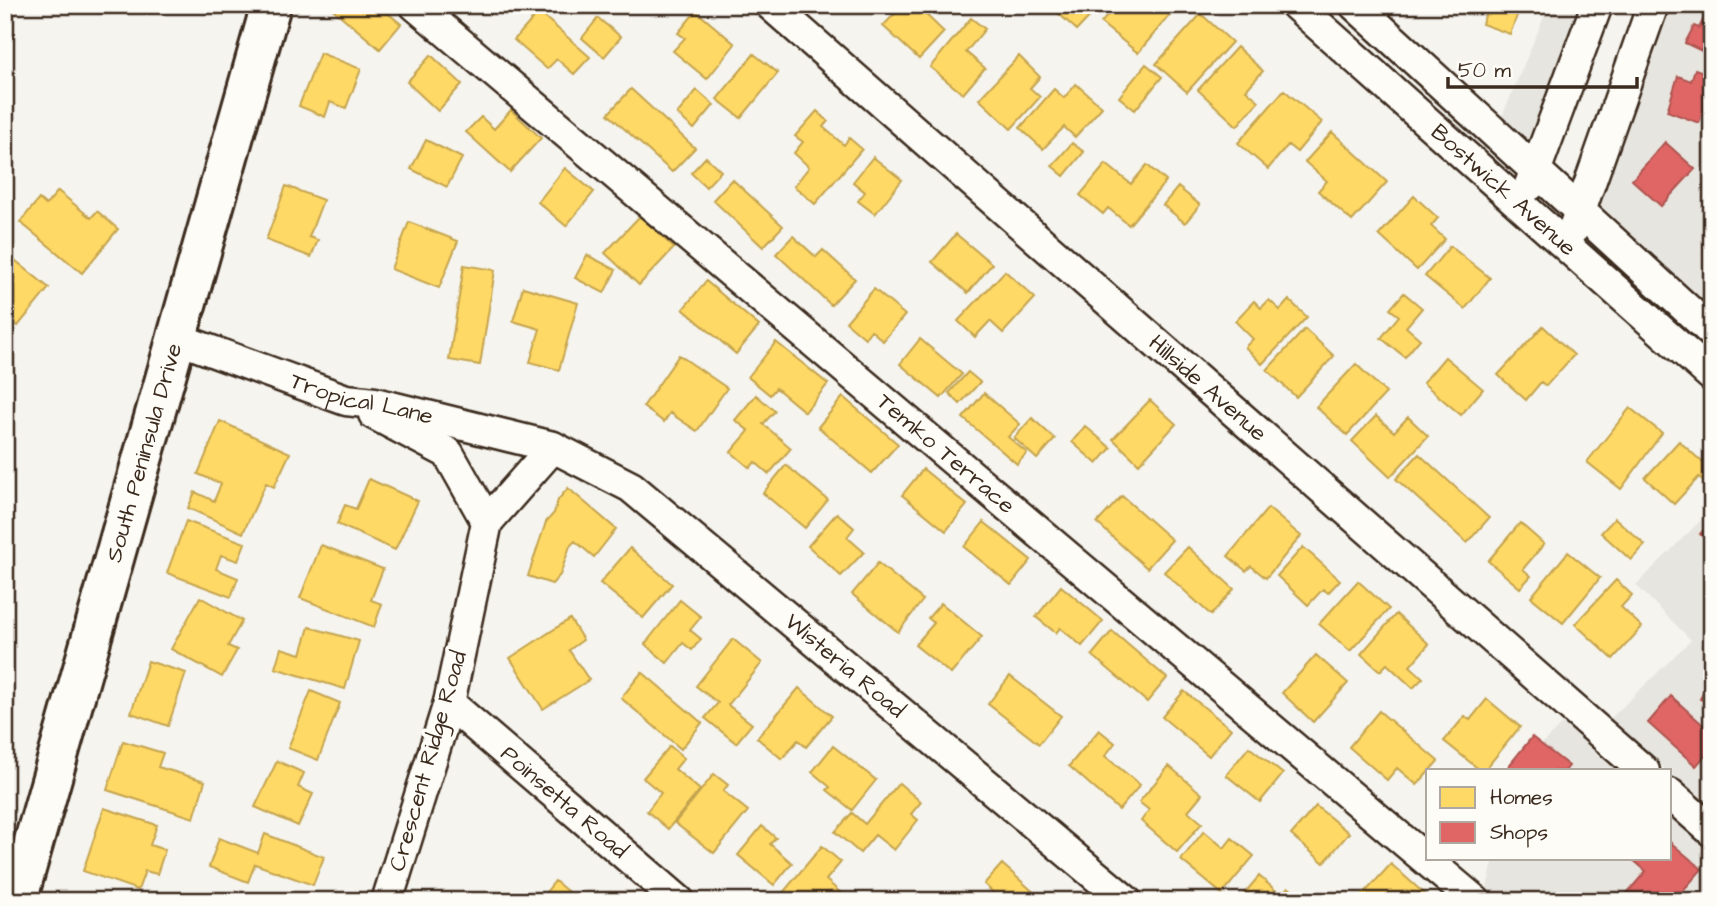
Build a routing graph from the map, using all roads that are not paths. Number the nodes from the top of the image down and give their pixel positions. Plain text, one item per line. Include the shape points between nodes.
1 (271, 5) edge
2 (415, 5) edge
3 (771, 5) edge
4 (1296, 5) edge
5 (1355, 5) edge
6 (1597, 5) edge
7 (1653, 5) edge
8 (1535, 170) junction
9 (1522, 208) junction
10 (1580, 212) junction
11 (1567, 248) junction
12 (1712, 332) edge
13 (176, 338) junction
14 (1712, 376) edge
15 (346, 400) junction
16 (553, 447) junction
17 (487, 522) junction
18 (449, 703) junction
19 (1642, 769) edge
20 (1672, 796) edge
21 (1712, 831) edge
22 (1426, 860) edge
23 (1426, 860) edge
24 (17, 901) edge
25 (387, 901) edge
26 (679, 901) edge
27 (1126, 901) edge
28 (1475, 901) edge

1 - 13 main road, South Peninsula Drive
2 - 22 street, Temko Terrace
3 - 19 street, Hillside Avenue
4 - 9 street, Bostwick Avenue
5 - 8 street, Bostwick Avenue
6 - 8 street
7 - 10 street
8 - 9 street
8 - 10 street, Bostwick Avenue
9 - 11 street, Bostwick Avenue
10 - 11 street
10 - 12 street, Bostwick Avenue
11 - 14 street, Bostwick Avenue
13 - 15 street, Tropical Lane
13 - 24 main road, South Peninsula Drive
15 - 16 street, Tropical Lane via 375,402
15 - 17 street via 448,453
16 - 17 street
16 - 27 street, Wisteria Road via 631,486
17 - 18 street, Crescent Ridge Road
18 - 25 street, Crescent Ridge Road
18 - 26 street, Poinsetta Road
20 - 21 street
23 - 28 street, Temko Terrace

